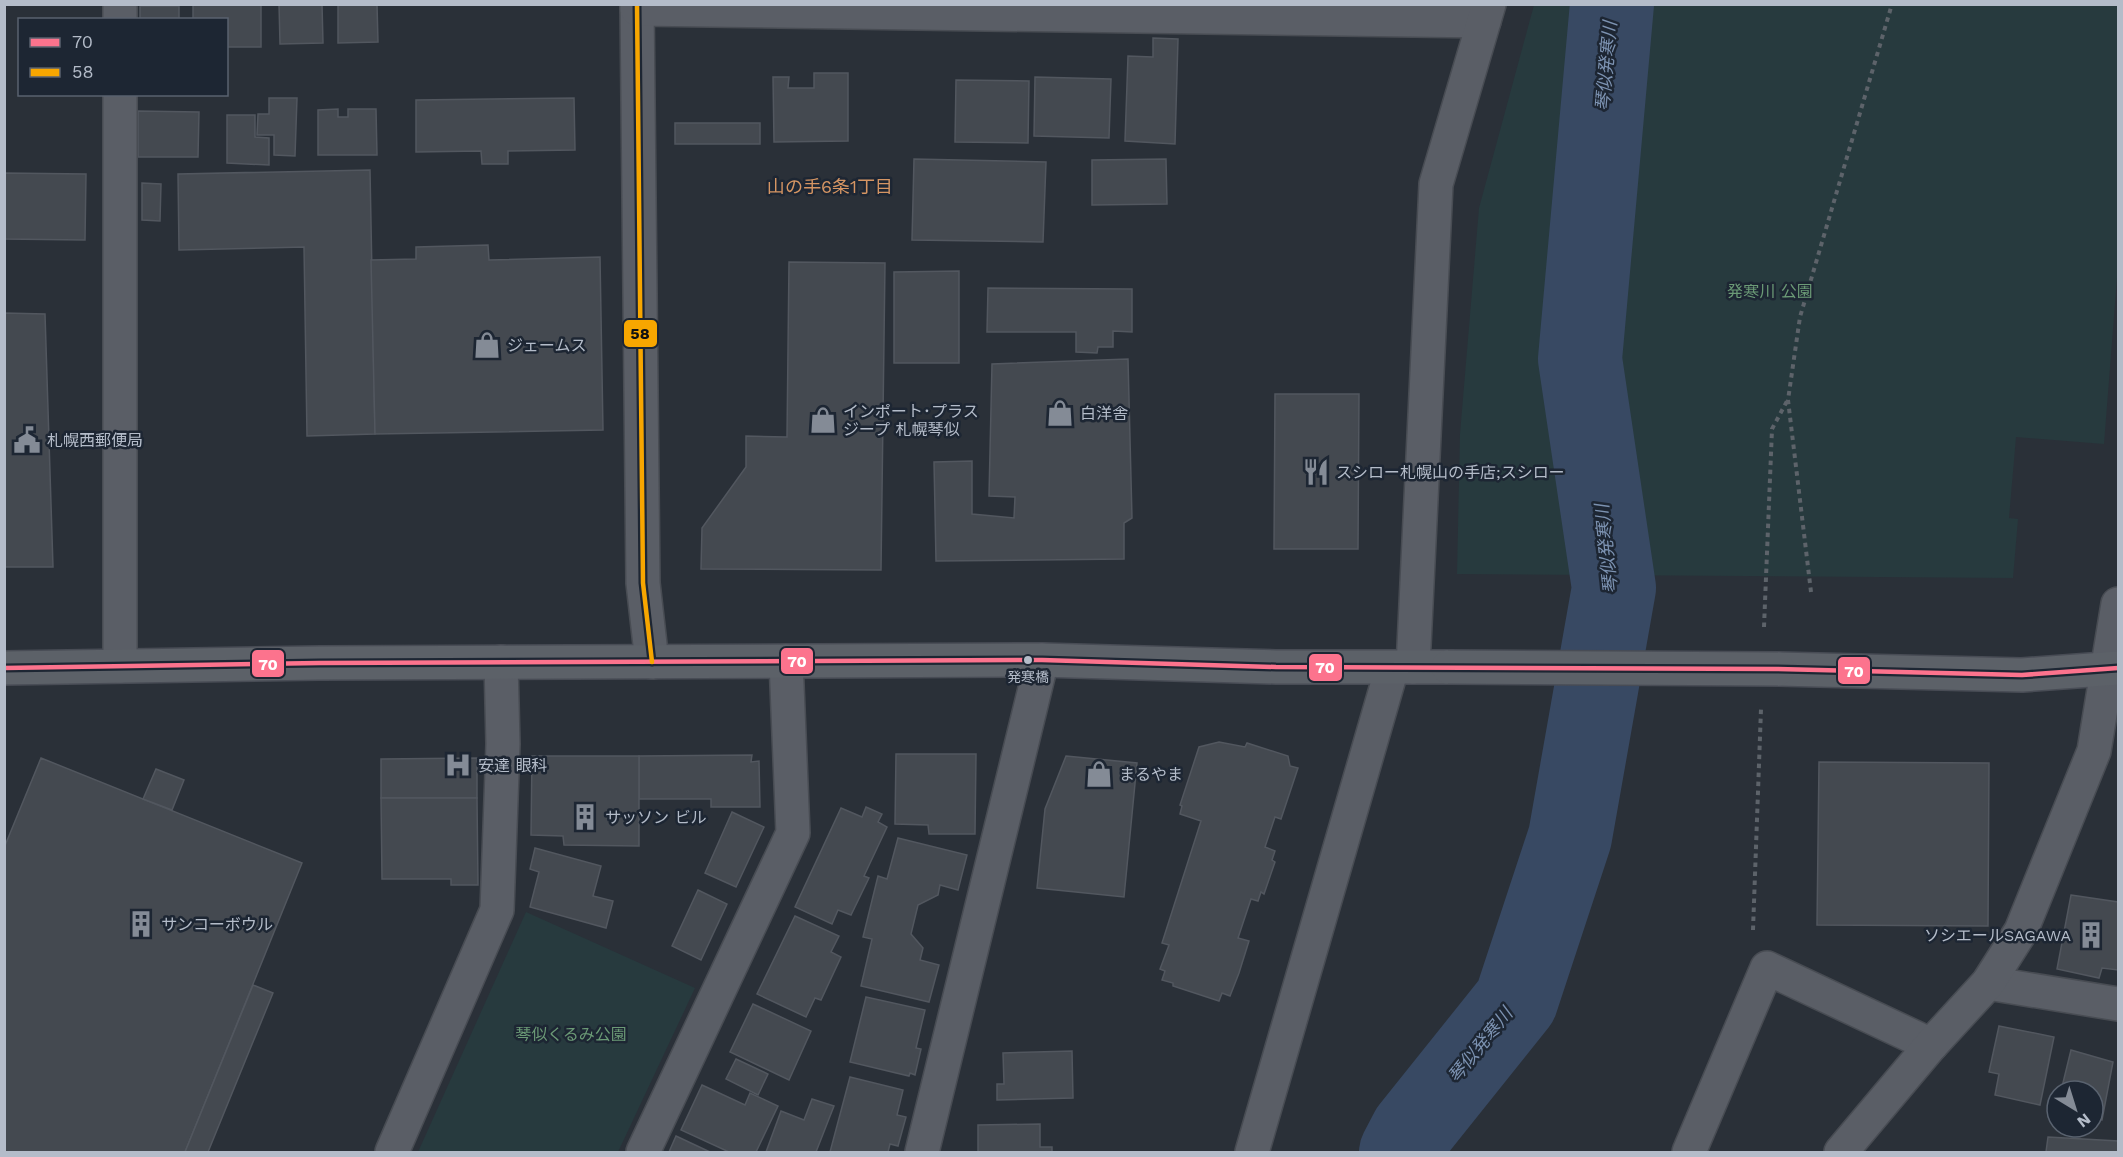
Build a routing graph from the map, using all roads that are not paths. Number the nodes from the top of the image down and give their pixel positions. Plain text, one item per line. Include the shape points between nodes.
1 (637, 7) edge
2 (1486, 13) edge
3 (120, 96) edge
4 (2118, 604) edge
5 (786, 660) junction
6 (1042, 660) junction
7 (501, 662) junction
8 (652, 662) junction
9 (120, 666) junction
10 (1402, 667) junction
11 (4, 668) edge
12 (2113, 669) edge
13 (1988, 983) junction
14 (2118, 1004) edge
15 (1931, 1045) junction
16 (392, 1152) edge
17 (643, 1152) edge
18 (921, 1152) edge
19 (1252, 1152) edge
20 (1689, 1152) edge
21 (1841, 1152) edge

1 - 2 street
1 - 8 street via 643,584
2 - 10 street via 1436,184
3 - 9 street
4 - 12 street
5 - 6 main road
5 - 8 main road
5 - 17 street via 792,833
6 - 10 main road
6 - 18 street
7 - 8 main road
7 - 9 main road
7 - 16 street via 503,744 497,910
9 - 11 main road
10 - 12 main road, bridge via 2022,675
10 - 19 street
12 - 13 street via 2094,751 2021,931
13 - 14 street
13 - 15 street
15 - 20 street via 1767,968
15 - 21 street

